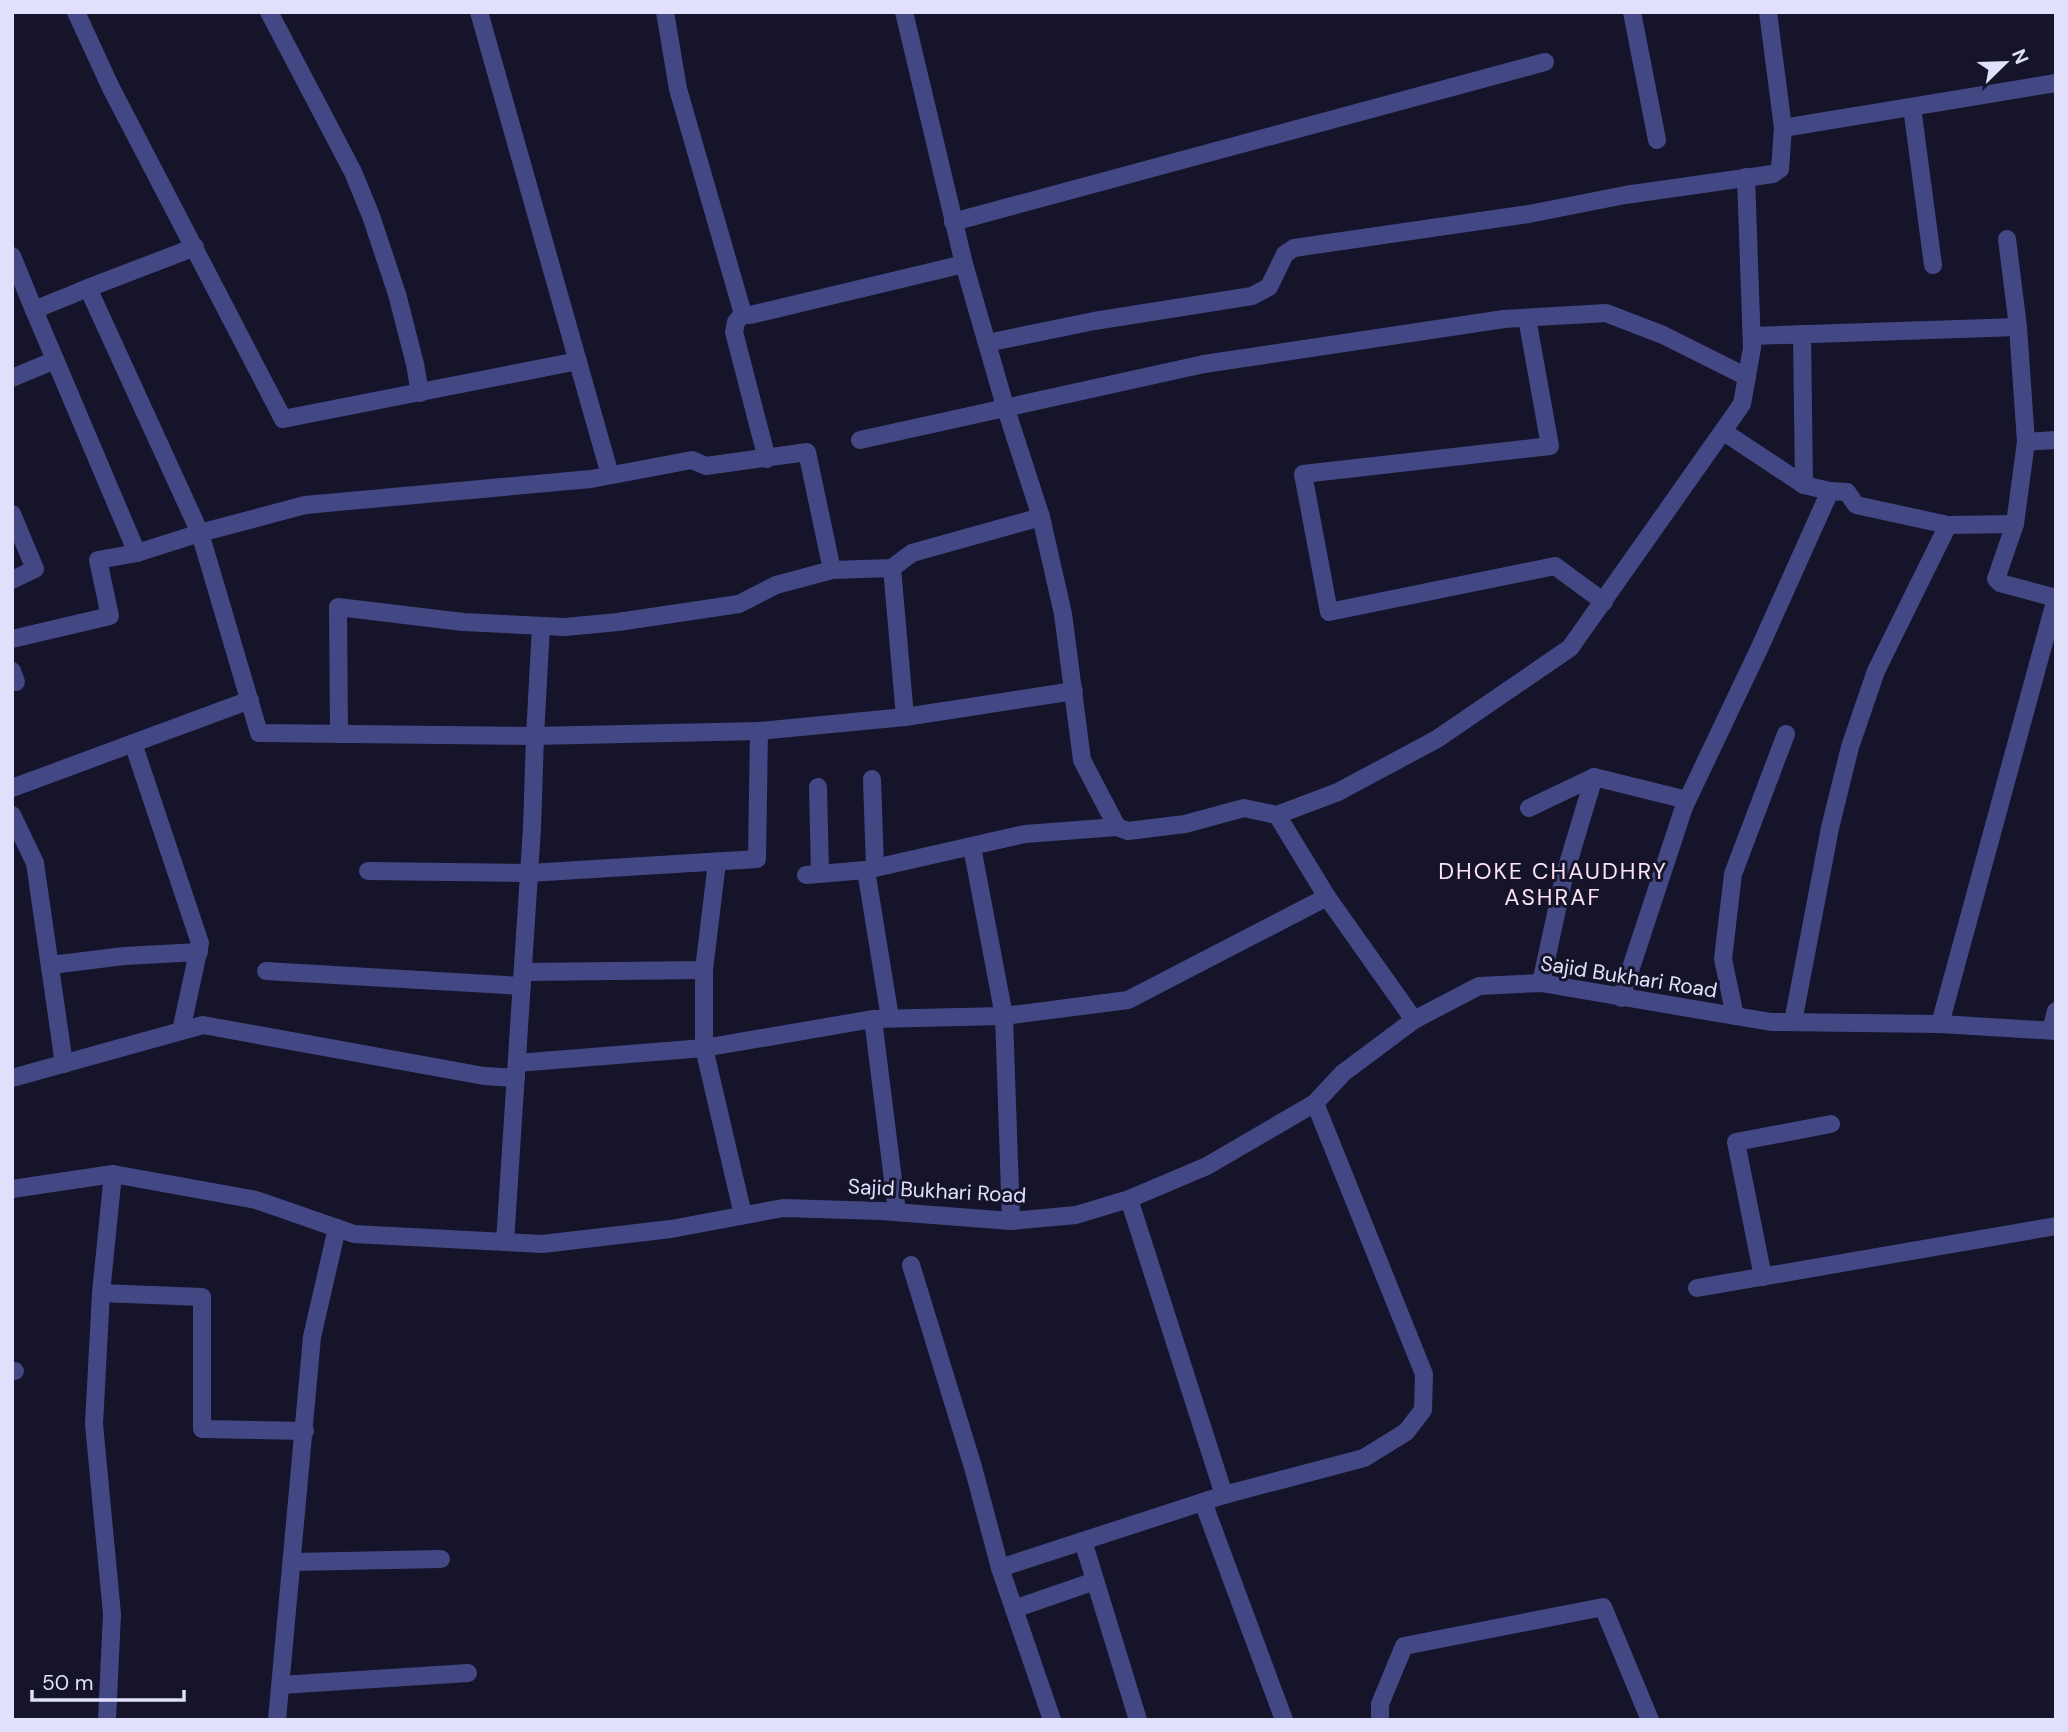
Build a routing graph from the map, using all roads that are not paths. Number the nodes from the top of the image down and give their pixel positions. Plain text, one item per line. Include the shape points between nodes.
1 (76, 12) edge
2 (269, 12) edge
3 (480, 12) edge
4 (665, 12) edge
5 (904, 12) edge
6 (1632, 12) edge
7 (1768, 12) edge
8 (1545, 62) dead end
9 (2056, 83) edge
10 (1912, 107) junction
11 (1783, 128) junction
12 (1657, 141) dead end
13 (1746, 177) junction
14 (953, 222) junction
15 (2007, 239) dead end
16 (195, 247) junction
17 (12, 256) edge
18 (964, 264) junction
19 (1933, 265) dead end
20 (88, 288) junction
21 (34, 310) junction
22 (743, 314) junction
23 (1527, 318) junction
24 (2018, 327) junction
25 (1802, 334) junction
26 (1752, 336) junction
27 (987, 343) junction
28 (55, 360) junction
29 (578, 361) junction
30 (1747, 377) junction
31 (12, 378) edge
32 (419, 393) junction
33 (1005, 406) junction
34 (1724, 432) junction
35 (860, 440) dead end
36 (2056, 440) edge
37 (2026, 442) junction
38 (767, 459) junction
39 (610, 475) junction
40 (1804, 485) junction
41 (1830, 491) junction
42 (13, 517) edge
43 (1041, 517) junction
44 (2015, 524) junction
45 (1948, 525) junction
46 (200, 533) junction
47 (137, 553) junction
48 (892, 568) junction
49 (832, 570) junction
50 (12, 580) edge
51 (2056, 598) edge
52 (1604, 602) junction
53 (541, 625) junction
54 (12, 639) edge
55 (1074, 691) junction
56 (250, 700) junction
57 (905, 718) junction
58 (759, 730) junction
59 (339, 734) junction
60 (1786, 734) dead end
61 (535, 736) junction
62 (133, 743) junction
63 (1594, 777) junction
64 (872, 779) dead end
65 (818, 787) dead end
66 (12, 788) edge
67 (1687, 800) junction
68 (1529, 808) dead end
69 (12, 815) edge
70 (1277, 815) junction
71 (1116, 827) junction
72 (972, 847) junction
73 (717, 862) junction
74 (871, 869) junction
75 (368, 871) dead end
76 (529, 873) junction
77 (1327, 897) junction
78 (199, 952) junction
79 (51, 965) junction
80 (704, 970) junction
81 (266, 971) dead end
82 (522, 979) junction
83 (1541, 983) junction
84 (1621, 998) junction
85 (2056, 1011) edge
86 (1004, 1016) junction
87 (1735, 1016) junction
88 (881, 1019) junction
89 (1414, 1020) junction
90 (1793, 1022) junction
91 (1940, 1024) junction
92 (2054, 1030) edge
93 (181, 1031) junction
94 (704, 1048) junction
95 (64, 1064) junction
96 (516, 1070) junction
97 (12, 1078) edge
98 (1315, 1103) junction
99 (1831, 1124) dead end
100 (113, 1174) junction
101 (12, 1189) edge
102 (1129, 1199) junction
103 (897, 1212) junction
104 (743, 1215) junction
105 (1011, 1221) junction
106 (2056, 1226) edge
107 (337, 1228) junction
108 (505, 1242) junction
109 (911, 1265) dead end
110 (1763, 1277) junction
111 (1697, 1288) dead end
112 (101, 1293) junction
113 (305, 1431) junction
114 (1224, 1495) junction
115 (1203, 1502) junction
116 (1083, 1541) junction
117 (440, 1559) dead end
118 (293, 1562) junction
119 (1000, 1568) junction
120 (1095, 1581) junction
121 (1014, 1609) junction
122 (468, 1673) dead end
123 (281, 1685) junction
124 (107, 1720) edge
125 (278, 1720) edge
126 (1052, 1720) edge
127 (1138, 1720) edge
128 (1284, 1720) edge
129 (1380, 1720) edge
130 (1650, 1720) edge

1 - 16 street
2 - 32 street via 353,172 371,216 397,294
3 - 29 street
4 - 22 street via 678,89
5 - 14 street
6 - 12 street
7 - 11 street
8 - 14 street
9 - 10 street
10 - 11 street
10 - 19 street
11 - 13 street via 1780,169
13 - 26 street
13 - 27 street via 1294,247 1285,254 1269,287 1252,296
14 - 18 street
15 - 24 street
16 - 20 street
16 - 32 street via 283,419
17 - 21 street
18 - 22 street
18 - 27 street
20 - 21 street
20 - 46 street
21 - 28 street
22 - 38 street via 734,332
23 - 30 street via 1606,313 1663,335
23 - 33 street via 1204,364
23 - 52 street via 1550,446 1303,474 1329,612 1555,566
24 - 25 street
24 - 37 street
25 - 26 street
25 - 40 street
26 - 30 street
27 - 33 street
28 - 31 street
28 - 47 street
29 - 32 street
29 - 39 street
30 - 34 street via 1742,404
33 - 35 street
33 - 43 street
34 - 40 street
34 - 52 street
36 - 37 street
37 - 44 street
38 - 39 street via 706,466 692,460
38 - 49 street via 807,452
39 - 46 street via 306,505
40 - 41 street
41 - 45 street via 1847,492 1856,505
41 - 67 street
42 - 50 street via 35,569
43 - 48 street via 912,553
43 - 55 street via 1063,614
44 - 45 street
44 - 51 street via 1996,579
45 - 90 street via 1876,671 1850,747
46 - 47 street
46 - 56 street
47 - 54 street via 98,560 110,615
48 - 49 street
48 - 57 street
49 - 53 street via 776,584 739,604 618,622
51 - 91 street
52 - 70 street via 1570,648 1437,739 1338,792
53 - 59 street via 463,622 338,607
53 - 61 street
55 - 57 street
55 - 71 street via 1082,760
56 - 59 street via 259,733
56 - 62 street
57 - 58 street
58 - 61 street
58 - 73 street via 757,859
59 - 61 street
60 - 87 street via 1733,874 1723,959
61 - 76 street
62 - 66 street
62 - 78 street via 200,943
63 - 67 street
63 - 68 street
63 - 83 street via 1564,877
64 - 74 street
65 - 74 street via 813,874
67 - 84 street
69 - 79 street via 35,863
70 - 71 street via 1244,808 1185,824 1128,831
70 - 77 street
71 - 72 street via 1025,834
72 - 74 street
72 - 86 street
73 - 76 street
73 - 80 street
74 - 88 street
75 - 76 street
76 - 82 street
77 - 86 street via 1128,1000
77 - 89 street
78 - 79 street
78 - 93 street
79 - 95 street
80 - 82 street
80 - 94 street
81 - 82 street
82 - 96 street
83 - 84 street, Sajid Bukhari Road
83 - 89 street, Sajid Bukhari Road via 1479,986
84 - 87 street, Sajid Bukhari Road
85 - 92 street
86 - 88 street
86 - 105 street
87 - 90 street, Sajid Bukhari Road
88 - 94 street
88 - 103 street
89 - 98 street, Sajid Bukhari Road via 1343,1073
90 - 91 street, Sajid Bukhari Road
91 - 92 street, Sajid Bukhari Road
93 - 95 street
93 - 96 street via 203,1025 484,1076
94 - 96 street
94 - 104 street
95 - 97 street
96 - 108 street
98 - 102 street, Sajid Bukhari Road via 1207,1166
98 - 114 street via 1424,1374 1423,1409 1406,1432 1364,1458
99 - 110 street via 1736,1142
100 - 101 street, Sajid Bukhari Road
100 - 107 street, Sajid Bukhari Road via 256,1200
100 - 112 street
102 - 105 street, Sajid Bukhari Road via 1076,1214
102 - 114 street
103 - 104 street, Sajid Bukhari Road via 783,1208
103 - 105 street, Sajid Bukhari Road
104 - 108 street, Sajid Bukhari Road via 671,1229 541,1244
106 - 110 street
107 - 108 street, Sajid Bukhari Road via 354,1234
107 - 113 street via 312,1336
109 - 119 street
110 - 111 street
112 - 113 street via 202,1297 202,1429
112 - 124 street via 94,1424 112,1614
113 - 118 street
114 - 115 street
115 - 116 street
115 - 128 street
116 - 119 street
116 - 120 street
117 - 118 street
118 - 123 street
119 - 121 street
120 - 121 street
120 - 127 street
121 - 126 street
122 - 123 street
123 - 125 street
129 - 130 street via 1380,1704 1404,1646 1603,1607

